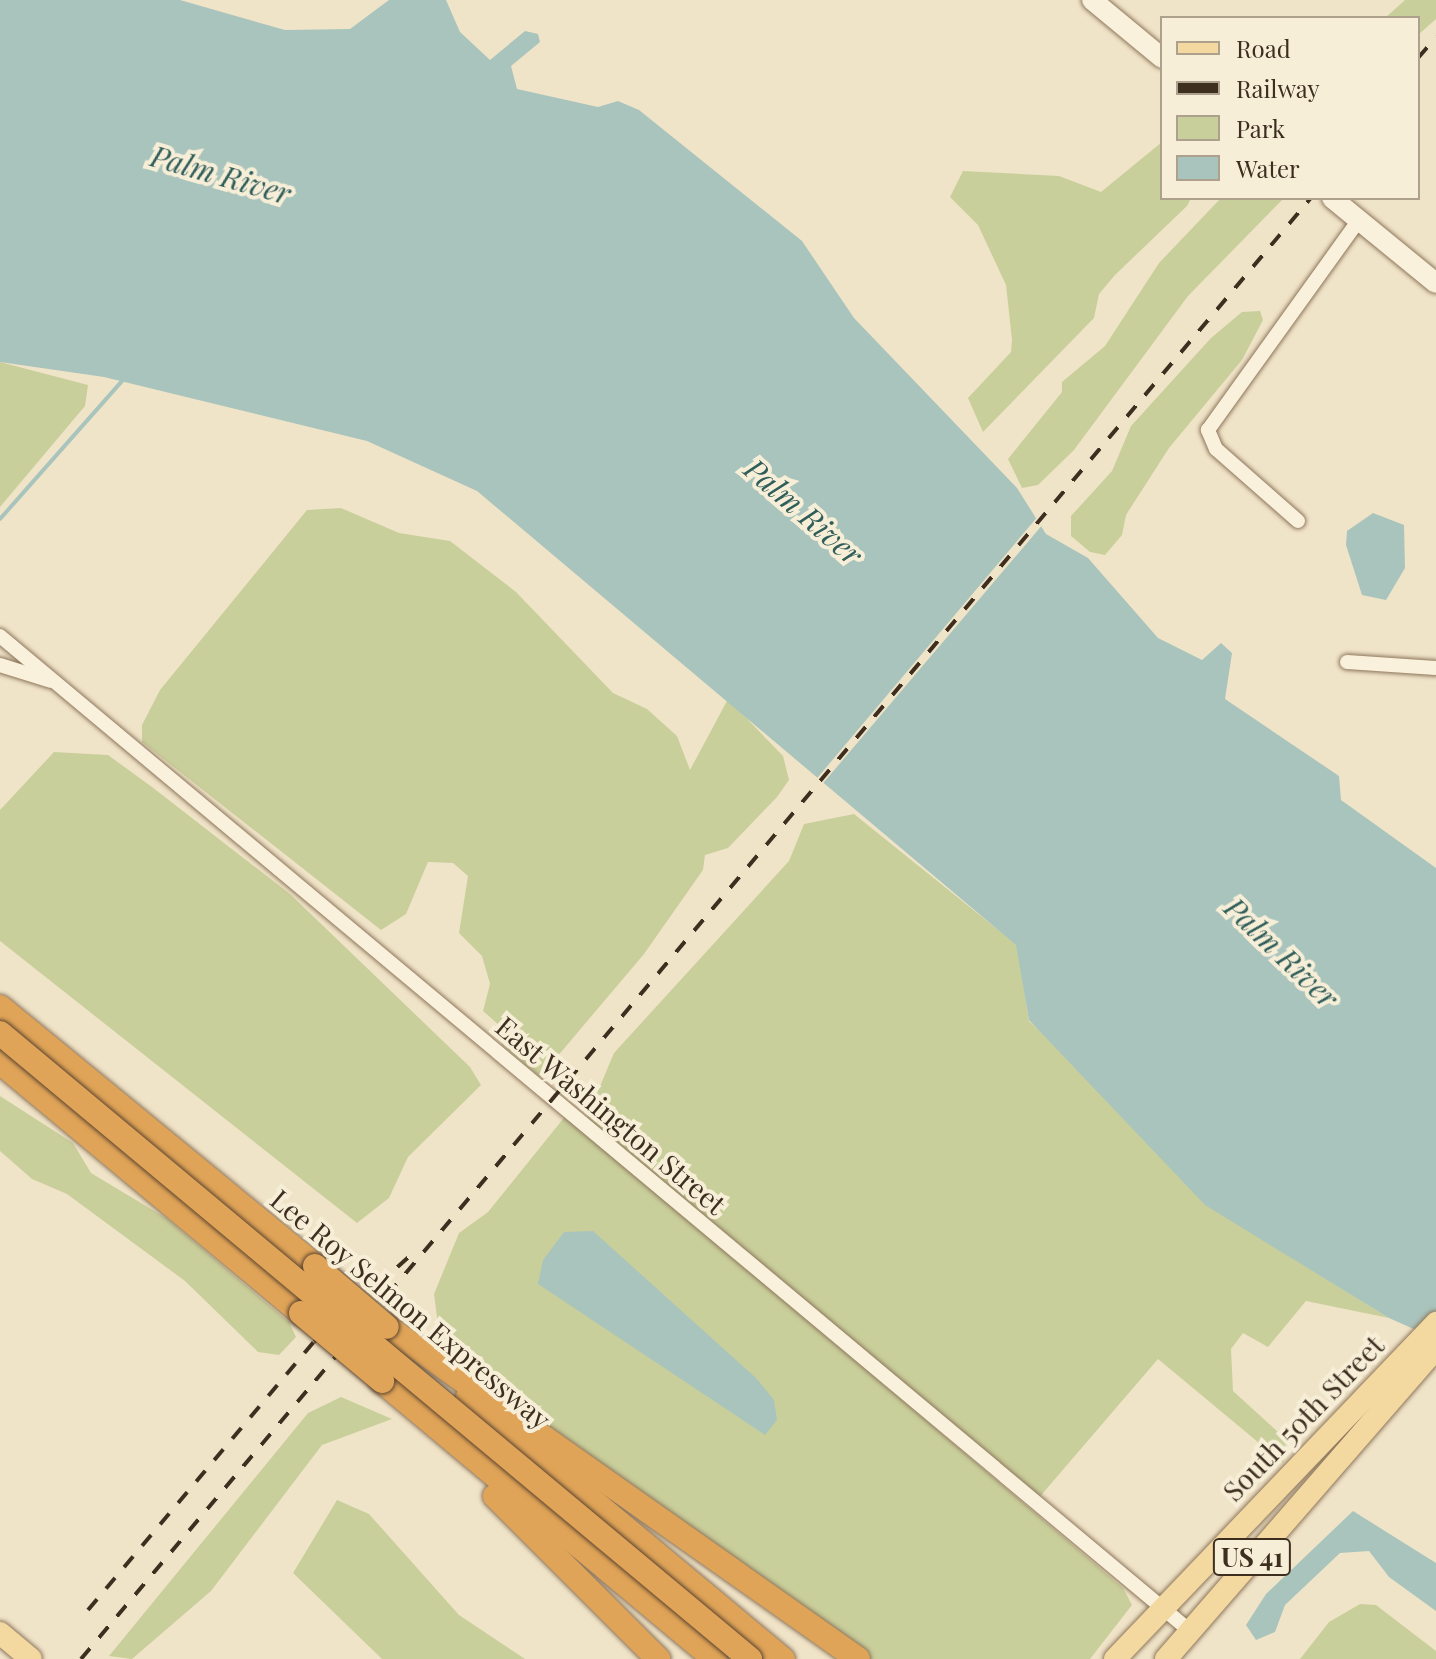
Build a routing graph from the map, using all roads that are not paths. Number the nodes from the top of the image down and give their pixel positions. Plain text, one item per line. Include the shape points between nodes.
1 (1092, 0) edge
2 (1160, 56) edge
3 (1334, 200) edge
4 (1359, 220) junction
5 (1436, 283) edge
6 (1298, 521) dead end
7 (0, 636) edge
8 (1347, 662) dead end
9 (0, 665) edge
10 (1436, 668) edge
11 (59, 684) junction
12 (0, 1007) edge
13 (0, 1033) edge
14 (0, 1062) edge
15 (1436, 1323) edge
16 (412, 1345) junction
17 (1436, 1348) edge
18 (1398, 1378) junction
19 (433, 1426) junction
20 (1161, 1605) junction
21 (1190, 1631) junction
22 (0, 1633) edge
23 (31, 1659) edge
24 (658, 1659) edge
25 (715, 1659) edge
26 (750, 1659) edge
27 (783, 1659) edge
28 (858, 1659) edge
29 (1115, 1659) edge
30 (1166, 1659) edge

1 - 2 street
3 - 4 street
4 - 5 street
4 - 6 street via 1208,430 1216,449
7 - 11 street, East Washington Street
8 - 10 street
9 - 11 street
11 - 20 street, East Washington Street
12 - 16 highway, Lee Roy Selmon Expressway, bridge
13 - 26 highway, bridge
14 - 19 highway, bridge
15 - 18 main road, South 50th Street / US 41
16 - 27 highway, Lee Roy Selmon Expressway
16 - 28 highway
17 - 18 main road, South 50th Street / US 41
18 - 20 main road, South 50th Street / US 41
18 - 21 main road, South 50th Street / US 41
19 - 24 highway via 461,1463
19 - 25 highway
20 - 21 street, East Washington Street
20 - 29 main road, South 50th Street / US 41
21 - 30 main road, South 50th Street / US 41
22 - 23 main road

